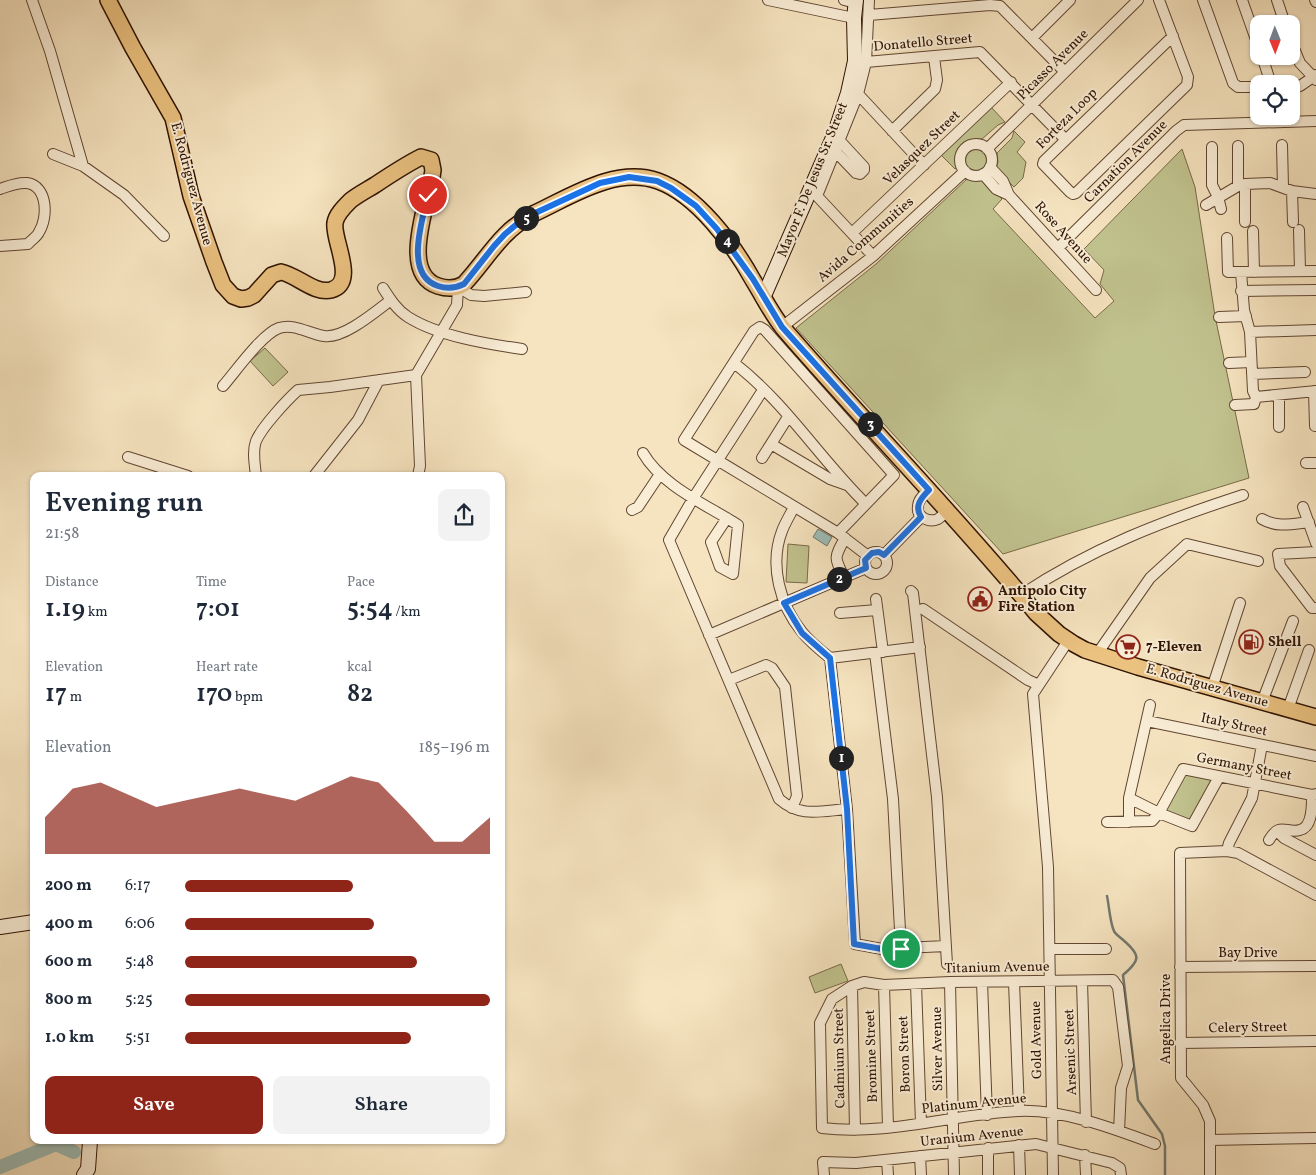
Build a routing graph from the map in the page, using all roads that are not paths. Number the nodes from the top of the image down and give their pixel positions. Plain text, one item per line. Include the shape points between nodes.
1 (32, 0) edge
2 (108, 0) edge
3 (768, 0) edge
4 (1138, 0) edge
5 (1159, 0) edge
6 (1203, 0) edge
7 (1242, 0) edge
8 (1277, 0) edge
9 (856, 1) edge
10 (1066, 2) edge
11 (869, 15) junction
12 (1282, 15) edge
13 (854, 18) junction
14 (1250, 23) edge
15 (1173, 36) junction
16 (1032, 38) junction
17 (934, 57) junction
18 (866, 62) junction
19 (1300, 63) edge
20 (1065, 72) junction
21 (1315, 78) edge
22 (1011, 82) junction
23 (1300, 86) edge
24 (1250, 87) edge
25 (858, 94) junction
26 (1032, 105) junction
27 (1316, 121) edge
28 (892, 131) junction
29 (1065, 139) junction
30 (840, 141) junction
31 (1282, 145) dead end
32 (1238, 146) dead end
33 (1212, 147) dead end
34 (987, 149) junction
35 (836, 152) junction
36 (53, 154) dead end
37 (83, 166) junction
38 (924, 166) junction
39 (965, 170) junction
40 (986, 171) junction
41 (1242, 185) junction
42 (0, 189) edge
43 (1288, 189) junction
44 (1316, 194) edge
45 (1218, 197) junction
46 (1206, 205) dead end
47 (1220, 209) dead end
48 (1245, 222) dead end
49 (1253, 231) dead end
50 (852, 233) junction
51 (164, 236) dead end
52 (1227, 238) dead end
53 (0, 246) edge
54 (1058, 248) junction
55 (872, 256) junction
56 (1300, 271) junction
57 (1316, 271) edge
58 (1241, 272) junction
59 (1254, 272) junction
60 (458, 287) junction
61 (383, 288) dead end
62 (1096, 290) dead end
63 (1316, 290) edge
64 (526, 292) dead end
65 (1242, 292) junction
66 (763, 298) junction
67 (391, 300) junction
68 (1246, 316) junction
69 (1219, 317) dead end
70 (782, 327) junction
71 (1316, 330) edge
72 (441, 331) junction
73 (1250, 332) junction
74 (522, 349) dead end
75 (1251, 362) junction
76 (734, 363) junction
77 (1229, 363) dead end
78 (1305, 372) dead end
79 (1252, 374) junction
80 (416, 375) junction
81 (379, 380) junction
82 (224, 386) dead end
83 (763, 390) junction
84 (1315, 391) edge
85 (1279, 396) junction
86 (1256, 397) junction
87 (1235, 405) dead end
88 (788, 417) junction
89 (1315, 426) dead end
90 (1279, 427) dead end
91 (770, 444) junction
92 (643, 453) dead end
93 (128, 457) dead end
94 (762, 458) dead end
95 (717, 461) junction
96 (175, 472) edge
97 (256, 472) edge
98 (317, 472) edge
99 (419, 472) edge
100 (660, 474) junction
101 (847, 486) junction
102 (929, 490) junction
103 (1243, 495) dead end
104 (694, 498) junction
105 (866, 504) junction
106 (794, 507) junction
107 (1303, 507) dead end
108 (632, 510) dead end
109 (947, 511) junction
110 (921, 517) junction
111 (727, 518) junction
112 (1262, 519) dead end
113 (1309, 522) junction
114 (841, 536) junction
115 (1316, 543) edge
116 (1316, 552) edge
117 (884, 555) junction
118 (868, 556) junction
119 (1258, 561) dead end
120 (866, 568) junction
121 (844, 577) junction
122 (911, 591) dead end
123 (1021, 595) junction
124 (876, 599) dead end
125 (784, 603) junction
126 (1240, 603) dead end
127 (1316, 608) edge
128 (923, 609) dead end
129 (878, 610) junction
130 (840, 614) dead end
131 (1293, 621) dead end
132 (709, 636) junction
133 (1068, 641) junction
134 (920, 647) junction
135 (1309, 650) dead end
136 (879, 652) junction
137 (1097, 654) junction
138 (830, 658) junction
139 (729, 680) junction
140 (1039, 685) junction
141 (1212, 688) junction
142 (1262, 702) junction
143 (1150, 705) dead end
144 (1288, 709) junction
145 (1316, 717) edge
146 (1147, 721) junction
147 (1262, 745) junction
148 (1316, 756) edge
149 (1219, 777) junction
150 (1254, 783) junction
151 (1314, 795) edge
152 (1129, 798) junction
153 (792, 808) junction
154 (847, 809) junction
155 (1159, 813) junction
156 (1314, 813) edge
157 (1107, 822) dead end
158 (1129, 822) junction
159 (1277, 830) junction
160 (1269, 840) dead end
161 (1228, 847) junction
162 (1316, 855) edge
163 (1316, 895) edge
164 (30, 923) edge
165 (0, 927) edge
166 (946, 946) junction
167 (901, 949) junction
168 (1050, 949) junction
169 (1106, 949) dead end
170 (947, 964) dead end
171 (1316, 966) edge
172 (1180, 967) junction
173 (1050, 981) junction
174 (1082, 981) junction
175 (950, 982) junction
176 (982, 982) junction
177 (1014, 982) junction
178 (916, 984) junction
179 (884, 985) junction
180 (852, 986) junction
181 (1316, 1041) edge
182 (1180, 1043) junction
183 (1019, 1111) junction
184 (1051, 1113) junction
185 (987, 1115) junction
186 (953, 1120) junction
187 (1086, 1122) junction
188 (922, 1123) junction
189 (888, 1127) junction
190 (855, 1130) junction
191 (1119, 1131) junction
192 (1316, 1138) edge
193 (1210, 1140) junction
194 (90, 1144) edge
195 (1155, 1144) dead end
196 (1020, 1145) junction
197 (1052, 1147) junction
198 (988, 1148) junction
199 (954, 1152) junction
200 (1085, 1155) junction
201 (920, 1156) junction
202 (887, 1160) junction
203 (856, 1163) junction
204 (1121, 1172) edge
205 (84, 1175) edge
206 (824, 1175) edge
207 (856, 1175) edge
208 (888, 1175) edge
209 (921, 1175) edge
210 (954, 1175) edge
211 (988, 1175) edge
212 (1020, 1175) edge
213 (1053, 1175) edge
214 (1086, 1175) edge
215 (1210, 1175) edge

1 - 37 street
2 - 60 main road, E. Rodriguez Avenue via 173,118 191,196 214,262 233,296 241,299 254,295 272,275 281,272 315,287 335,288 344,269 334,233 338,216 351,200 421,157 431,160 433,170 418,261 430,283 445,288
3 - 13 street
4 - 20 street, Picasso Avenue
5 - 15 street
6 - 24 street via 1233,83 1238,87
7 - 14 street
8 - 12 street
9 - 11 street
9 - 13 street, Mayor F. De Jesus Sr. Street
10 - 16 street
11 - 16 street via 1000,6
11 - 18 street
13 - 66 street, Mayor F. De Jesus Sr. Street via 855,61 835,133
15 - 29 street, Forteza Loop
15 - 29 street, Forteza Loop via 1188,77 1184,88 1073,194 1043,164
16 - 20 street
17 - 18 street, Donatello Street
17 - 22 street, Donatello Street via 980,52
17 - 28 street via 935,89
18 - 25 street
19 - 21 street
20 - 26 street, Picasso Avenue
21 - 23 street
22 - 26 street, Donatello Street
22 - 38 street, Velasquez Street
25 - 28 street
25 - 30 street
26 - 29 street, Donatello Street
26 - 34 street, Picasso Avenue
27 - 54 street, Carnation Avenue via 1184,125
28 - 38 street
30 - 35 street
30 - 35 street via 864,170 856,173
31 - 43 street
32 - 41 street
33 - 45 street via 1212,185
34 - 39 street via 979,144 965,149 961,157
34 - 40 street via 992,158
35 - 50 street via 817,196
36 - 37 street
37 - 51 street via 124,195
38 - 50 street, Velasquez Street
39 - 40 street via 973,175
39 - 55 street, Avida Communities
40 - 54 street, Rose Avenue via 1004,181 1009,195
41 - 43 street via 1270,183
41 - 45 street
41 - 48 street
42 - 53 street via 16,183 29,183 40,192 45,203 39,232 28,244
43 - 44 street
43 - 56 street via 1296,226
45 - 46 street
45 - 47 street
49 - 59 street
50 - 55 street
52 - 58 street via 1228,272
54 - 62 street, Rose Avenue
55 - 70 street, Avida Communities
56 - 57 street
56 - 59 street
58 - 59 street
58 - 65 street
60 - 64 street via 477,296
60 - 66 main road, E. Rodriguez Avenue via 523,219 600,183 629,177 657,181 696,206 732,248
60 - 72 street via 457,305
61 - 67 street
63 - 65 street
65 - 68 street
66 - 70 main road, E. Rodriguez Avenue
67 - 72 street via 408,317
67 - 82 street via 354,327 336,335 326,337 291,326 269,333
68 - 69 street
68 - 73 street
70 - 102 main road, E. Rodriguez Avenue
71 - 73 street
72 - 74 street
72 - 80 street
73 - 75 street
75 - 77 street
75 - 79 street
76 - 83 street
76 - 95 street via 684,440
76 - 105 street via 754,331 760,327 765,330 894,474
78 - 79 street
79 - 86 street
80 - 81 street
80 - 99 street
81 - 97 street via 298,390 256,442
81 - 98 street via 358,420
83 - 88 street
83 - 95 street
84 - 85 street
84 - 89 street
85 - 86 street
85 - 90 street
86 - 87 street via 1254,404
88 - 91 street
88 - 101 street
91 - 94 street
91 - 101 street
92 - 100 street
93 - 96 street
95 - 104 street
95 - 106 street
100 - 104 street
100 - 108 street via 638,507
101 - 105 street
102 - 109 main road, E. Rodriguez Avenue
102 - 110 street via 918,506
103 - 123 street via 1172,518 1126,538
104 - 111 street
104 - 132 street via 669,540
105 - 114 street
106 - 114 street
106 - 125 street via 781,532 777,556 777,579
107 - 113 street
109 - 110 street via 937,519
109 - 123 main road, E. Rodriguez Avenue
110 - 117 street
111 - 111 street via 738,525 733,574 720,566 711,542
112 - 113 street via 1285,525
113 - 115 street
114 - 118 street
114 - 121 street via 836,561
116 - 127 street via 1278,554 1280,566 1312,608
117 - 118 street via 874,552
117 - 120 street via 887,566 883,573 872,574
118 - 120 street
119 - 137 street via 1187,544 1150,578
120 - 121 street
121 - 125 street
122 - 134 street via 914,593
123 - 133 main road, E. Rodriguez Avenue via 1049,626
124 - 129 street
125 - 132 street
125 - 138 street via 802,633
126 - 141 street
128 - 140 street
129 - 130 street
129 - 136 street
131 - 142 street
132 - 139 street
133 - 137 main road, E. Rodriguez Avenue
133 - 140 street
134 - 136 street
134 - 166 street via 937,797
135 - 144 street
136 - 138 street
136 - 167 street via 893,799
137 - 141 main road, E. Rodriguez Avenue
138 - 154 street
139 - 153 street via 779,799
139 - 153 street via 766,664 785,687 797,796
140 - 168 street, Gold Avenue via 1033,694 1047,849
141 - 142 main road, E. Rodriguez Avenue
142 - 144 main road, E. Rodriguez Avenue
143 - 146 street
144 - 145 main road, E. Rodriguez Avenue
146 - 147 street, Italy Street
146 - 152 street
147 - 148 street, Italy Street
147 - 150 street
149 - 150 street, Germany Street
149 - 155 street, Germany Street via 1183,769
149 - 155 street via 1192,826
150 - 151 street, Germany Street
150 - 161 street via 1252,798
151 - 156 street
152 - 155 street
152 - 158 street
153 - 154 street via 803,812
154 - 167 street via 854,944
155 - 158 street via 1152,821
156 - 159 street via 1300,830
157 - 158 street
159 - 160 street
159 - 162 street via 1284,838
161 - 163 street
161 - 172 street, Angelica Drive via 1180,853
164 - 165 street
166 - 167 street
166 - 170 street
168 - 169 street
168 - 173 street, Gold Avenue
171 - 172 street, Bay Drive
172 - 182 street, Angelica Drive
173 - 174 street, Titanium Avenue
173 - 177 street, Titanium Avenue
173 - 184 street, Gold Avenue
174 - 187 street, Arsenic Street
174 - 191 street, Titanium Avenue via 1113,980 1118,987 1128,1066 1121,1088
175 - 176 street, Titanium Avenue
175 - 178 street, Titanium Avenue
175 - 186 street, Silver Avenue
176 - 177 street, Titanium Avenue
176 - 185 street
177 - 183 street
178 - 179 street, Titanium Avenue
178 - 188 street, Boron Street
179 - 180 street, Titanium Avenue via 864,982
179 - 189 street, Bromine Street
180 - 190 street, Cadmium Street
180 - 190 street, Platinum Avenue via 832,999 820,1023 822,1128
181 - 182 street, Celery Street
182 - 193 street, Angelica Drive via 1181,1078 1203,1105 1210,1121
183 - 184 street, Platinum Avenue
183 - 185 street, Platinum Avenue
184 - 187 street, Platinum Avenue
184 - 197 street, Gold Avenue
185 - 186 street, Platinum Avenue
186 - 188 street, Platinum Avenue
186 - 199 street, Silver Avenue
187 - 191 street, Platinum Avenue
188 - 189 street, Platinum Avenue
189 - 190 street, Platinum Avenue
191 - 195 street, Platinum Avenue
192 - 193 street
193 - 215 street, Angelica Drive
194 - 205 street via 88,1169
196 - 197 street, Uranium Avenue
196 - 198 street, Uranium Avenue
196 - 212 street
197 - 200 street, Uranium Avenue
197 - 213 street, Gold Avenue
198 - 199 street, Uranium Avenue
198 - 211 street
199 - 201 street, Uranium Avenue
199 - 210 street, Silver Avenue
200 - 204 street, Uranium Avenue via 1112,1163
200 - 214 street
201 - 202 street, Uranium Avenue
201 - 209 street
202 - 203 street, Uranium Avenue
202 - 208 street
203 - 206 street, Uranium Avenue via 823,1162
203 - 207 street

